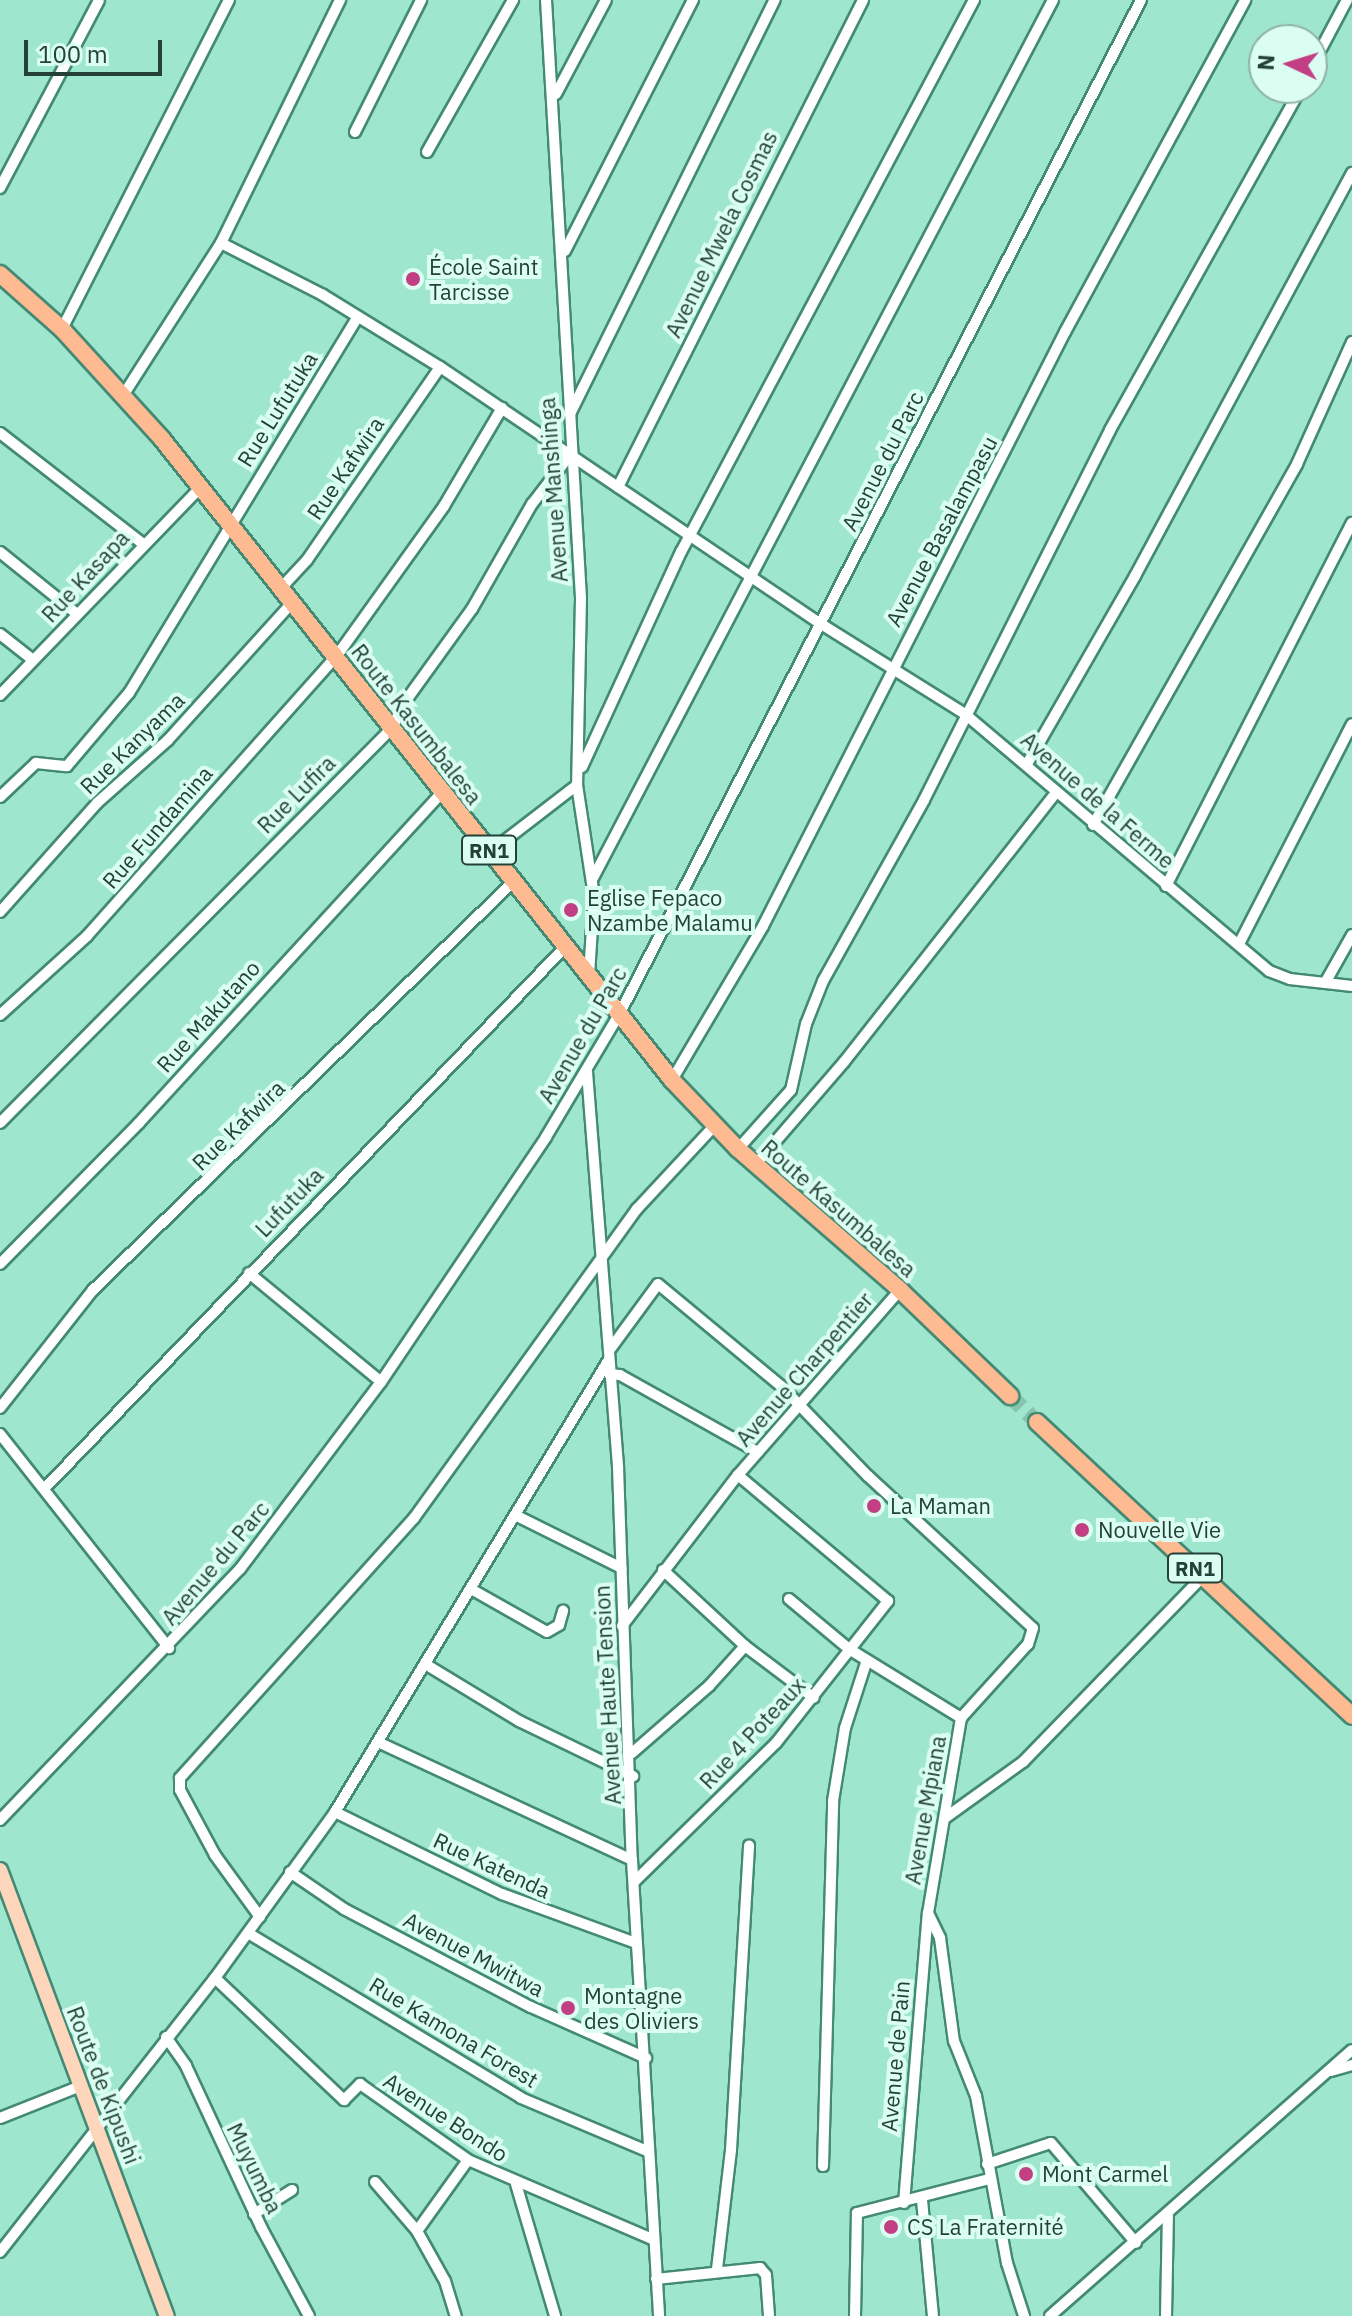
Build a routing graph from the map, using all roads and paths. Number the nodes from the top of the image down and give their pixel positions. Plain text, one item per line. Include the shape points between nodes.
1 (99, 0) edge
2 (229, 0) edge
3 (340, 0) edge
4 (421, 0) edge
5 (513, 0) edge
6 (546, 0) edge
7 (606, 0) edge
8 (693, 0) edge
9 (775, 0) edge
10 (863, 0) edge
11 (974, 0) edge
12 (1053, 0) edge
13 (1141, 0) edge
14 (1245, 0) edge
15 (1347, 0) edge
16 (1328, 36) edge
17 (555, 95) junction
18 (1292, 104) edge
19 (355, 132) dead end
20 (427, 152) dead end
21 (1352, 173) edge
22 (0, 188) edge
23 (221, 243) junction
24 (563, 255) junction
25 (0, 274) edge
26 (358, 317) junction
27 (62, 329) junction
28 (1352, 342) edge
29 (440, 367) junction
30 (124, 394) junction
31 (502, 408) junction
32 (568, 417) junction
33 (0, 433) edge
34 (570, 455) junction
35 (201, 487) junction
36 (618, 487) junction
37 (229, 522) junction
38 (1352, 523) edge
39 (691, 534) junction
40 (142, 543) junction
41 (0, 552) edge
42 (755, 576) junction
43 (281, 588) junction
44 (292, 603) junction
45 (77, 614) junction
46 (821, 624) junction
47 (0, 634) edge
48 (336, 657) junction
49 (33, 660) junction
50 (890, 668) junction
51 (0, 695) edge
52 (965, 714) junction
53 (1352, 724) edge
54 (393, 727) junction
55 (1027, 764) junction
56 (578, 779) junction
57 (442, 792) junction
58 (1056, 793) junction
59 (0, 797) edge
60 (1093, 825) junction
61 (490, 852) junction
62 (593, 878) junction
63 (514, 881) junction
64 (1166, 886) junction
65 (0, 912) edge
66 (1352, 935) edge
67 (1239, 944) junction
68 (565, 947) junction
69 (589, 976) junction
70 (1325, 983) junction
71 (1352, 986) edge
72 (620, 1013) junction
73 (0, 1015) edge
74 (587, 1072) junction
75 (672, 1080) junction
76 (0, 1123) edge
77 (714, 1126) junction
78 (738, 1149) junction
79 (756, 1164) junction
80 (603, 1258) junction
81 (0, 1264) edge
82 (249, 1273) junction
83 (900, 1290) junction
84 (611, 1348) junction
85 (608, 1361) junction
86 (609, 1374) junction
87 (381, 1382) junction
88 (1010, 1396) tunnel mouth
89 (802, 1406) junction
90 (0, 1408) edge
91 (1037, 1422) tunnel mouth
92 (0, 1434) edge
93 (758, 1452) junction
94 (738, 1475) junction
95 (45, 1488) junction
96 (515, 1515) junction
97 (622, 1568) junction
98 (663, 1570) junction
99 (1203, 1576) junction
100 (471, 1589) junction
101 (789, 1599) dead end
102 (888, 1601) joint
103 (563, 1611) dead end
104 (622, 1626) junction
105 (745, 1646) junction
106 (169, 1648) junction
107 (849, 1649) junction
108 (867, 1660) junction
109 (427, 1665) junction
110 (814, 1698) junction
111 (1352, 1716) edge
112 (961, 1718) junction
113 (380, 1743) junction
114 (632, 1753) junction
115 (633, 1776) junction
116 (335, 1812) junction
117 (945, 1818) junction
118 (0, 1820) edge
119 (749, 1846) dead end
120 (632, 1860) junction
121 (0, 1871) edge
122 (290, 1872) junction
123 (634, 1882) junction
124 (928, 1913) junction
125 (260, 1917) junction
126 (248, 1933) junction
127 (636, 1943) junction
128 (215, 1978) junction
129 (166, 2037) junction
130 (1352, 2050) edge
131 (646, 2058) junction
132 (1352, 2065) edge
133 (1326, 2072) junction
134 (81, 2086) junction
135 (0, 2118) edge
136 (97, 2127) junction
137 (647, 2151) junction
138 (468, 2160) junction
139 (987, 2164) junction
140 (823, 2166) dead end
141 (989, 2179) junction
142 (375, 2182) dead end
143 (516, 2184) junction
144 (292, 2190) dead end
145 (922, 2200) junction
146 (904, 2203) junction
147 (254, 2214) junction
148 (1168, 2216) junction
149 (417, 2231) junction
150 (0, 2234) edge
151 (652, 2239) junction
152 (1136, 2243) junction
153 (2, 2249) edge
154 (717, 2269) junction
155 (656, 2279) junction
156 (167, 2316) edge
157 (309, 2316) edge
158 (456, 2316) edge
159 (555, 2316) edge
160 (659, 2316) edge
161 (769, 2316) edge
162 (855, 2316) edge
163 (933, 2316) edge
164 (1024, 2316) edge
165 (1050, 2316) edge
166 (1166, 2316) edge

1 - 22 street
2 - 27 street
3 - 23 street
4 - 19 street
5 - 20 street
6 - 17 street, Avenue Manshinga
7 - 17 street
8 - 24 street
9 - 32 street
10 - 36 street, Avenue Mwela Cosmas
11 - 39 street
12 - 42 street
13 - 46 street, Avenue du Parc
14 - 50 street, Avenue Basalampasu
15 - 16 street
17 - 24 street, Avenue Manshinga
18 - 52 street via 1110,430
21 - 55 street via 1135,576
23 - 26 street, Avenue de la Ferme
23 - 30 street
24 - 32 street, Avenue Manshinga
25 - 27 highway, Route Kasumbalesa / RN1
26 - 29 street, Avenue de la Ferme
26 - 37 street, Rue Lufutuka
27 - 30 highway, Route Kasumbalesa / RN1
28 - 60 street via 1297,464
29 - 31 street, Avenue de la Ferme
29 - 43 street, Rue Kafwira via 307,560
30 - 35 highway, Route Kasumbalesa / RN1
31 - 34 street, Avenue de la Ferme
31 - 48 street via 444,506
32 - 34 street, Avenue Manshinga
33 - 40 street
34 - 36 street, Avenue de la Ferme
34 - 54 street, Rue Lufira via 532,504 456,634 402,706
34 - 56 street, Avenue Manshinga via 581,598
35 - 37 highway, Route Kasumbalesa / RN1
35 - 40 street, Rue Kasapa
36 - 39 street, Avenue de la Ferme
37 - 43 highway, Route Kasumbalesa / RN1
37 - 59 street, Rue Lufutuka via 167,637 98,734 67,766 36,763
38 - 64 street
39 - 42 street, Avenue de la Ferme
39 - 56 street
40 - 45 street, Rue Kasapa
41 - 45 street
42 - 46 street, Avenue de la Ferme
42 - 62 street
43 - 44 highway, Route Kasumbalesa / RN1
44 - 48 highway, Route Kasumbalesa / RN1
44 - 65 street, Rue Kanyama via 168,740 97,803
45 - 49 street, Rue Kasapa
46 - 50 street, Avenue de la Ferme
46 - 72 street, Avenue du Parc
47 - 49 street
48 - 54 highway, Route Kasumbalesa / RN1
48 - 73 street, Rue Fundamina via 87,936
49 - 51 street, Rue Kasapa
50 - 52 street, Avenue de la Ferme
50 - 75 street, Avenue Basalampasu via 763,926
52 - 55 street, Avenue de la Ferme
52 - 78 street via 874,895 823,981 806,1024 791,1090
53 - 67 street
54 - 57 highway, Route Kasumbalesa / RN1
54 - 76 street, Rue Lufira
55 - 58 street, Avenue de la Ferme
56 - 61 street
56 - 62 street, Avenue Manshinga
57 - 61 highway, Route Kasumbalesa / RN1
57 - 81 street, Rue Makutano via 139,1123
58 - 60 street, Avenue de la Ferme
58 - 79 street via 844,1062
60 - 64 street, Avenue de la Ferme
61 - 63 highway, Route Kasumbalesa / RN1
62 - 69 street, Avenue Manshinga
63 - 68 highway, Route Kasumbalesa / RN1
63 - 90 street, Rue Kafwira via 93,1290
64 - 67 street, Avenue de la Ferme
66 - 70 street
67 - 70 street, Avenue de la Ferme via 1269,971
68 - 69 highway, Route Kasumbalesa / RN1
68 - 82 street, Lufutuka
69 - 72 highway, Route Kasumbalesa / RN1
70 - 71 street, Avenue de la Ferme
72 - 74 street, Avenue du Parc
72 - 75 highway, Route Kasumbalesa / RN1
74 - 80 street, Avenue Haute Tension
74 - 87 street, Avenue du Parc
75 - 77 highway, Route Kasumbalesa / RN1
77 - 78 highway, Route Kasumbalesa / RN1
77 - 80 street via 637,1209
78 - 79 highway, Route Kasumbalesa / RN1
79 - 83 highway, Route Kasumbalesa / RN1
80 - 84 street, Avenue Haute Tension
80 - 125 street via 414,1518 180,1778 180,1790 215,1855
82 - 87 street
82 - 95 street, Lufutuka
83 - 88 highway, Route Kasumbalesa / RN1
83 - 89 street, Avenue Charpentier
84 - 85 street, Avenue Haute Tension
84 - 89 street, Avenue Mpiana via 658,1284
85 - 86 street, Avenue Haute Tension
85 - 96 street
86 - 93 street via 620,1375
86 - 97 street, Avenue Haute Tension
87 - 106 street, Avenue du Parc via 240,1569
89 - 93 street, Avenue Charpentier
89 - 112 street, Avenue Mpiana via 868,1476 1033,1628 1028,1644
91 - 99 highway, RN1
92 - 95 street
93 - 94 street, Avenue Charpentier
94 - 98 street, Avenue Charpentier
94 - 102 street, Avenue Charpentier
95 - 106 street
96 - 97 street
96 - 100 street
97 - 104 street, Avenue Haute Tension
98 - 104 street, Avenue Charpentier
98 - 105 street
99 - 111 highway, RN1
99 - 117 street via 1023,1762
100 - 103 street via 547,1632 559,1625
100 - 109 street
101 - 107 street
102 - 107 street, Rue 4 Poteaux
104 - 114 street, Avenue Haute Tension
105 - 110 street
105 - 114 street via 709,1686
106 - 118 street, Avenue du Parc
107 - 108 street
107 - 110 street, Rue 4 Poteaux
108 - 112 street
108 - 140 street via 845,1728 833,1801
109 - 113 street
109 - 115 street via 519,1721
110 - 123 street, Rue 4 Poteaux via 776,1743
112 - 117 street, Avenue Mpiana
113 - 116 street
113 - 120 street
114 - 115 street, Avenue Haute Tension
115 - 120 street, Avenue Haute Tension
116 - 122 street
116 - 127 street, Rue Katenda via 502,1894
117 - 124 street, Avenue Mpiana
119 - 154 street via 731,2150
120 - 123 street, Avenue Haute Tension
121 - 134 main road, Route de Kipushi
122 - 125 street
122 - 131 street, Avenue Mwitwa via 344,1909 531,2007
123 - 127 street, Avenue Haute Tension
124 - 139 street, Avenue Mpiana via 946,1961 954,2041 976,2096
124 - 146 street, Avenue de Pain
125 - 126 street
126 - 128 street
126 - 137 street, Rue Kamona Forest via 521,2098
127 - 131 street, Avenue Haute Tension
128 - 129 street
128 - 138 street, Avenue Bondo via 344,2100 360,2084
129 - 136 street
129 - 147 street, Muyumba via 186,2066
130 - 133 street
131 - 137 street, Avenue Haute Tension
132 - 133 street
133 - 148 street
134 - 135 street
134 - 136 main road, Route de Kipushi
136 - 153 street
136 - 156 main road, Route de Kipushi
137 - 151 street, Avenue Haute Tension
138 - 143 street, Avenue Bondo
138 - 149 street
139 - 141 street, Avenue Mpiana
139 - 152 street via 1051,2143
141 - 145 street
141 - 164 street, Avenue Mpiana
142 - 149 street
143 - 151 street, Avenue Bondo
143 - 159 street
144 - 147 street
145 - 146 street
145 - 163 street
146 - 162 street via 857,2213
147 - 157 street, Muyumba
148 - 152 street
148 - 166 street
149 - 158 street via 445,2281
150 - 153 street
151 - 155 street, Avenue Haute Tension
152 - 165 street
154 - 155 street
154 - 161 street via 765,2270
155 - 160 street, Avenue Haute Tension

